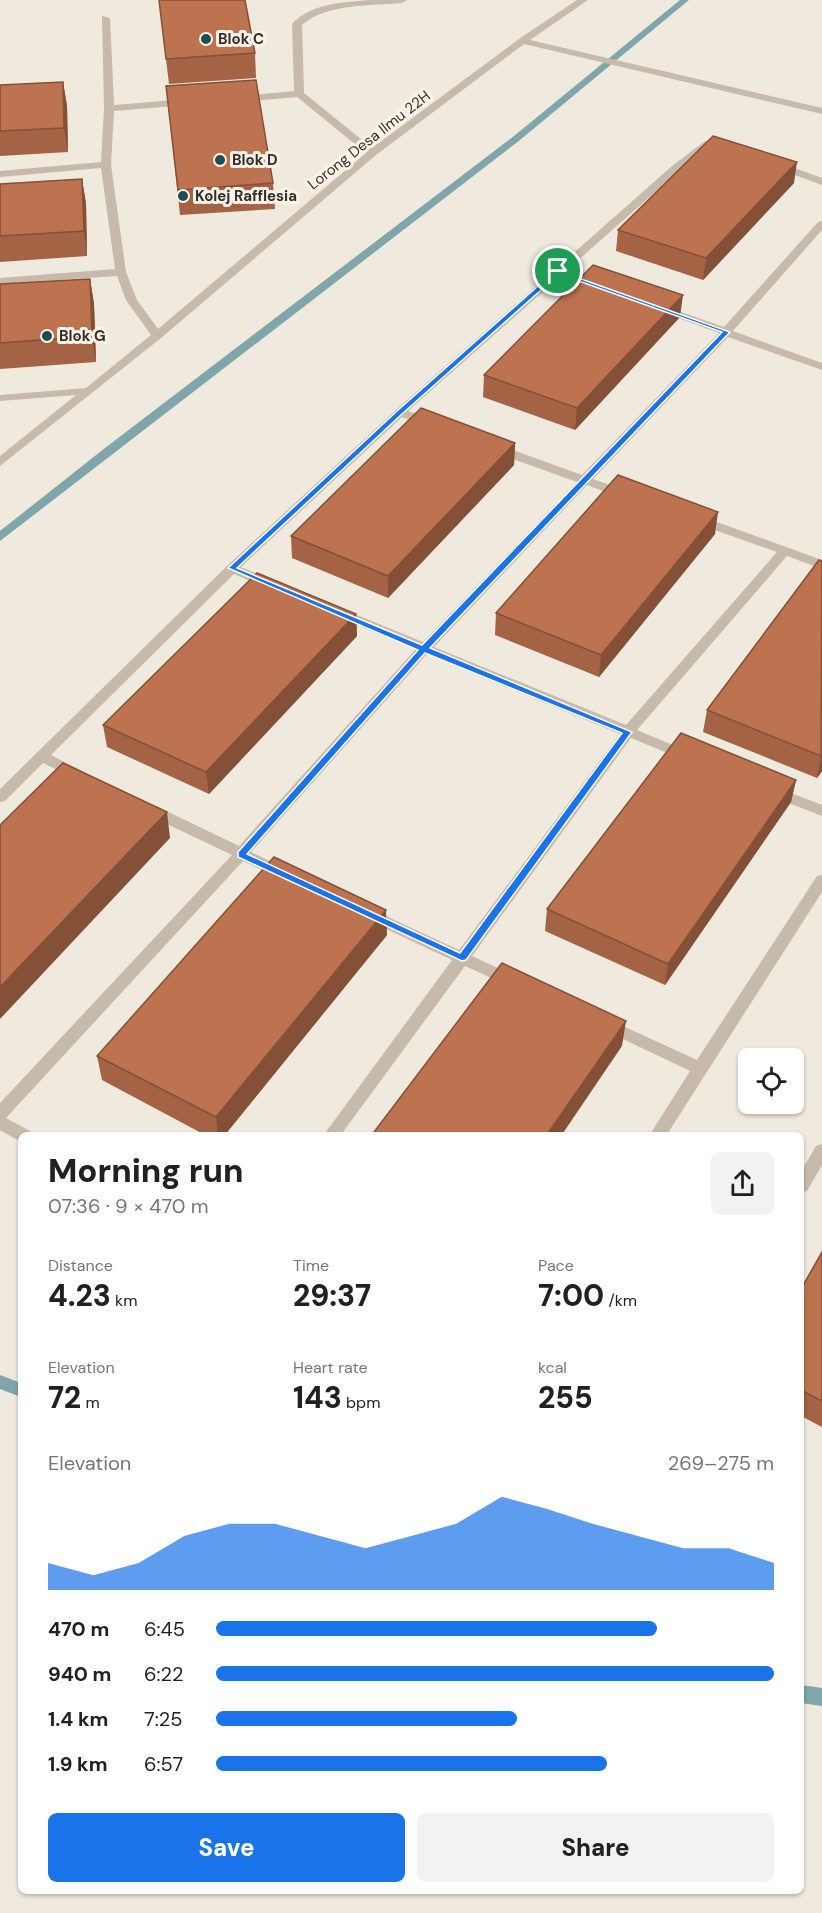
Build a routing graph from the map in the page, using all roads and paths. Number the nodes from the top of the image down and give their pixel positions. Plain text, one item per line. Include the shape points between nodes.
1 (402, 0) edge
2 (583, 0) edge
3 (105, 18) dead end
4 (522, 41) junction
5 (299, 94) junction
6 (228, 99) edge
7 (192, 102) edge
8 (109, 108) junction
9 (822, 111) edge
10 (729, 147) edge
11 (372, 153) junction
12 (760, 159) edge
13 (106, 165) junction
14 (0, 174) edge
15 (822, 182) edge
16 (822, 224) edge
17 (558, 271) junction
18 (121, 272) junction
19 (0, 281) edge
20 (614, 291) edge
21 (648, 303) edge
22 (726, 332) junction
23 (157, 336) junction
24 (822, 367) edge
25 (86, 391) junction
26 (0, 398) edge
27 (400, 412) junction
28 (443, 428) edge
29 (486, 444) edge
30 (0, 462) edge
31 (583, 480) junction
32 (639, 500) edge
33 (684, 515) edge
34 (785, 550) junction
35 (822, 565) edge
36 (232, 568) junction
37 (285, 591) edge
38 (328, 609) edge
39 (424, 649) junction
40 (628, 732) junction
41 (41, 756) junction
42 (699, 761) edge
43 (93, 782) edge
44 (760, 786) edge
45 (0, 797) edge
46 (136, 803) edge
47 (822, 811) edge
48 (241, 855) junction
49 (294, 879) edge
50 (822, 880) edge
51 (357, 909) edge
52 (462, 958) junction
53 (527, 988) edge
54 (593, 1018) edge
55 (701, 1069) junction
56 (0, 1114) edge
57 (0, 1122) edge
58 (18, 1132) edge
59 (334, 1132) edge
60 (660, 1132) edge
61 (822, 1151) edge
62 (804, 1181) edge

1 - 5 street via 323,10 300,20
2 - 4 street, Lorong Desa Ilmu 22H
3 - 8 street
4 - 9 street
4 - 11 street, Lorong Desa Ilmu 22H
5 - 6 street
5 - 11 street
7 - 8 street
8 - 13 street
10 - 17 street via 712,142 696,152
11 - 23 street, Lorong Desa Ilmu 22H
12 - 15 street
13 - 14 street
13 - 18 street
16 - 22 street
17 - 20 street
17 - 27 street
18 - 19 street
18 - 23 street via 132,300
21 - 22 street
22 - 24 street
22 - 31 street
23 - 25 street, Lorong Desa Ilmu 22H
25 - 26 street
25 - 30 street, Lorong Desa Ilmu 22H
27 - 28 street
27 - 36 street
29 - 31 street
31 - 32 street
31 - 39 street
33 - 34 street
34 - 35 street
34 - 40 street
36 - 37 street
36 - 41 street
38 - 39 street
39 - 40 street
39 - 48 street
40 - 42 street
40 - 52 street
41 - 43 street
41 - 45 street
44 - 47 street
46 - 48 street
48 - 49 street
48 - 56 street
50 - 55 street
51 - 52 street
52 - 53 street
52 - 59 street
54 - 55 street
55 - 60 street
57 - 58 street
61 - 62 street

